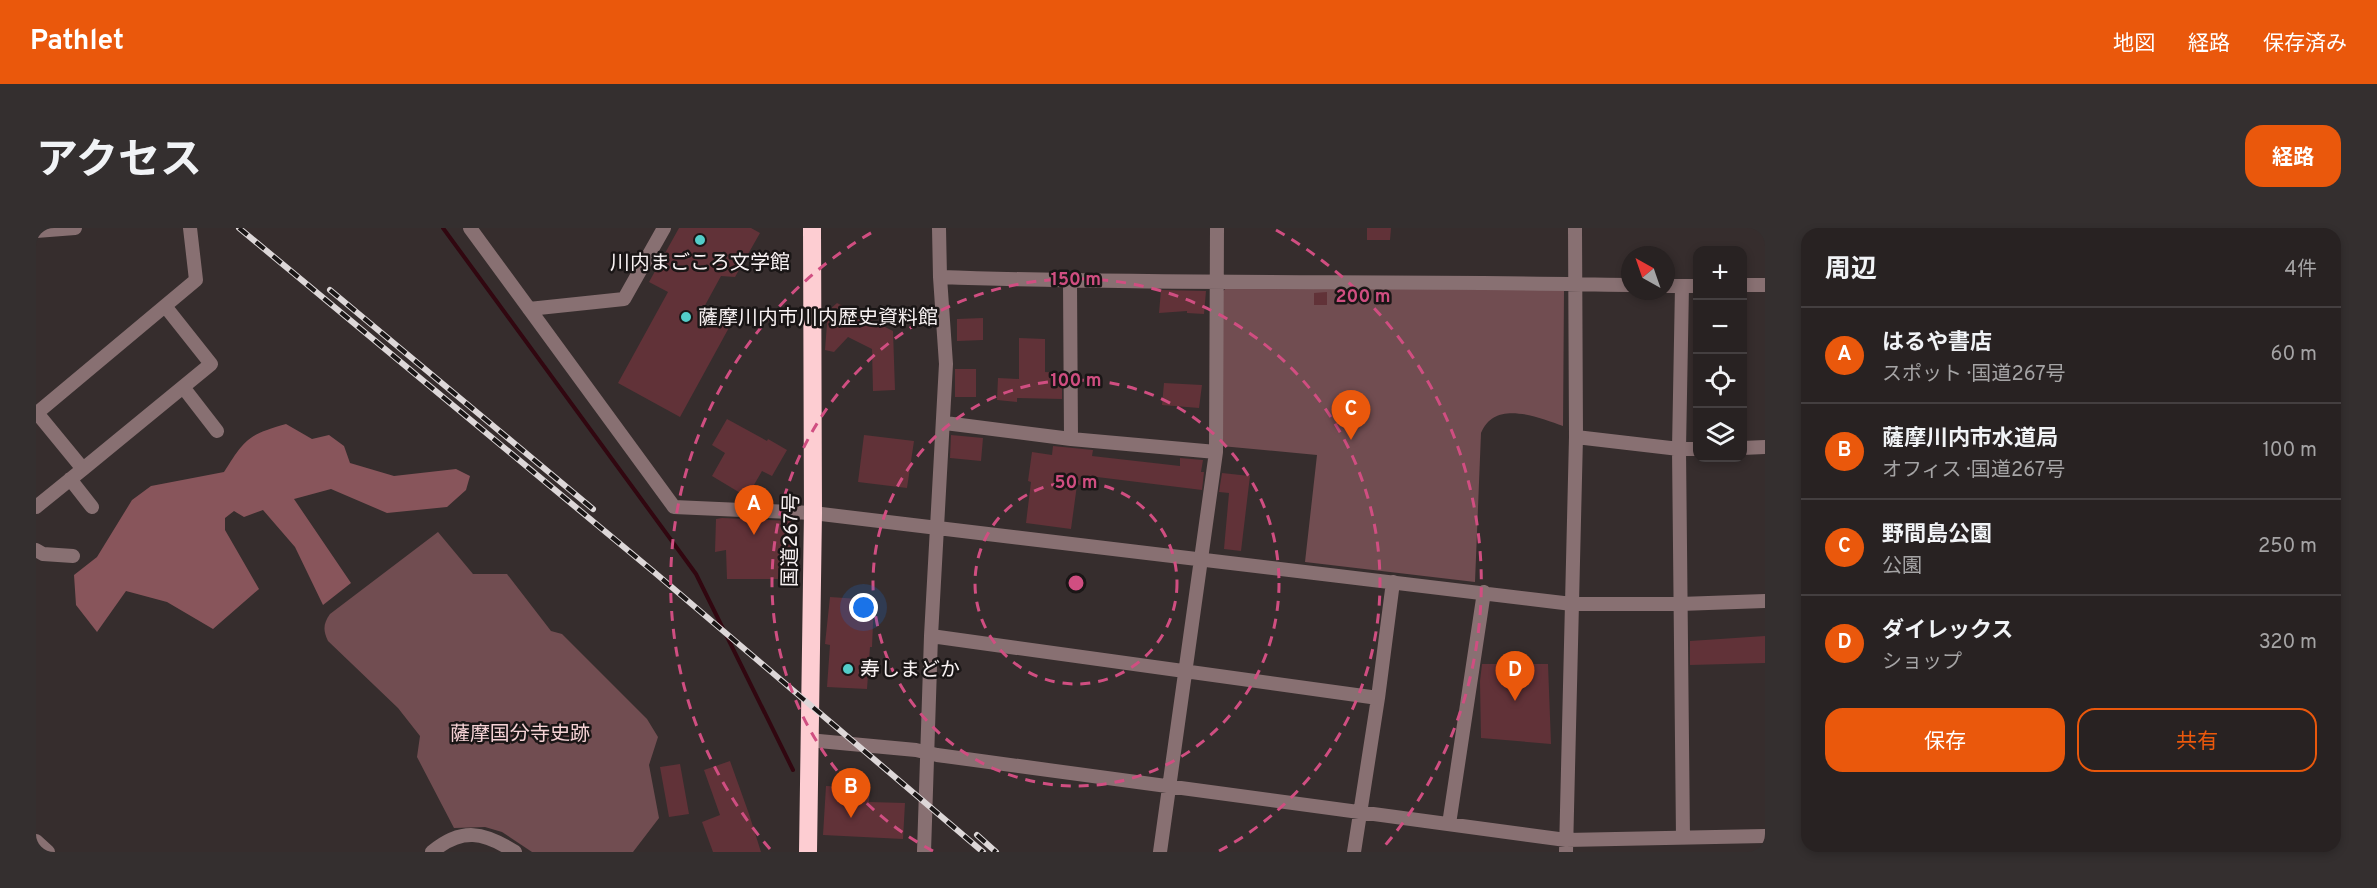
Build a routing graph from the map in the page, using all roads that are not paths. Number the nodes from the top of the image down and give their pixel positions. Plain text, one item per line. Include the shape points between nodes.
1 (75, 228) edge
2 (190, 228) edge
3 (470, 228) edge
4 (664, 228) edge
5 (812, 228) edge
6 (939, 228) edge
7 (1217, 228) edge
8 (1575, 228) edge
9 (36, 231) edge
10 (940, 277) junction
11 (1217, 280) junction
12 (1071, 282) junction
13 (1576, 284) junction
14 (1621, 285) edge
15 (1747, 285) edge
16 (1765, 285) edge
17 (1675, 286) edge
18 (1683, 286) junction
19 (1693, 286) edge
20 (165, 306) junction
21 (529, 309) junction
22 (183, 387) junction
23 (945, 423) junction
24 (217, 431) dead end
25 (1576, 438) junction
26 (1071, 439) junction
27 (1765, 447) edge
28 (1747, 448) edge
29 (1680, 449) junction
30 (1693, 449) edge
31 (1216, 452) junction
32 (83, 469) junction
33 (70, 479) junction
34 (36, 507) edge
35 (92, 507) dead end
36 (813, 513) junction
37 (937, 528) junction
38 (36, 550) edge
39 (73, 556) dead end
40 (1200, 559) junction
41 (1393, 582) junction
42 (1484, 592) junction
43 (1765, 601) edge
44 (1572, 604) junction
45 (1680, 604) junction
46 (931, 636) junction
47 (1186, 671) junction
48 (1378, 698) junction
49 (808, 740) junction
50 (928, 753) junction
51 (1169, 785) junction
52 (1360, 811) junction
53 (1449, 824) junction
54 (1765, 836) edge
55 (1683, 838) junction
56 (36, 841) edge
57 (1566, 846) edge
58 (48, 852) edge
59 (432, 852) edge
60 (516, 852) edge
61 (808, 852) edge
62 (924, 852) edge
63 (1160, 852) edge
64 (1354, 852) edge

1 - 9 street
2 - 20 street via 196,280
3 - 21 street
4 - 21 street via 624,299
5 - 36 highway, 国道267号
6 - 10 street
7 - 11 street
8 - 13 street
10 - 12 street
10 - 23 street via 946,364
11 - 12 street
11 - 13 street
11 - 31 street
12 - 26 street
13 - 14 street
13 - 25 street
15 - 16 street
17 - 18 street
18 - 19 street
18 - 29 street
20 - 22 street via 211,364
20 - 32 street via 37,413
21 - 36 street via 674,507
22 - 24 street
22 - 32 street
23 - 26 street
23 - 37 street
25 - 29 street
25 - 44 street
26 - 31 street
27 - 28 street
29 - 30 street
29 - 45 street
31 - 40 street
32 - 33 street
33 - 34 street
33 - 35 street
36 - 37 street
36 - 49 highway, 国道267号
37 - 40 street
37 - 46 street
38 - 39 street
40 - 41 street
40 - 47 street
41 - 42 street
41 - 48 street
42 - 44 street
42 - 53 street
43 - 45 street
44 - 45 street
44 - 57 street
45 - 55 street
46 - 47 street
46 - 50 street
47 - 48 street
47 - 51 street
48 - 52 street
49 - 50 street
49 - 61 highway, 国道267号
50 - 51 street
50 - 62 street
51 - 52 street
51 - 63 street
52 - 53 street
52 - 64 street
53 - 57 street
54 - 55 street
55 - 57 street
56 - 58 street
59 - 60 street via 469,834 483,835

